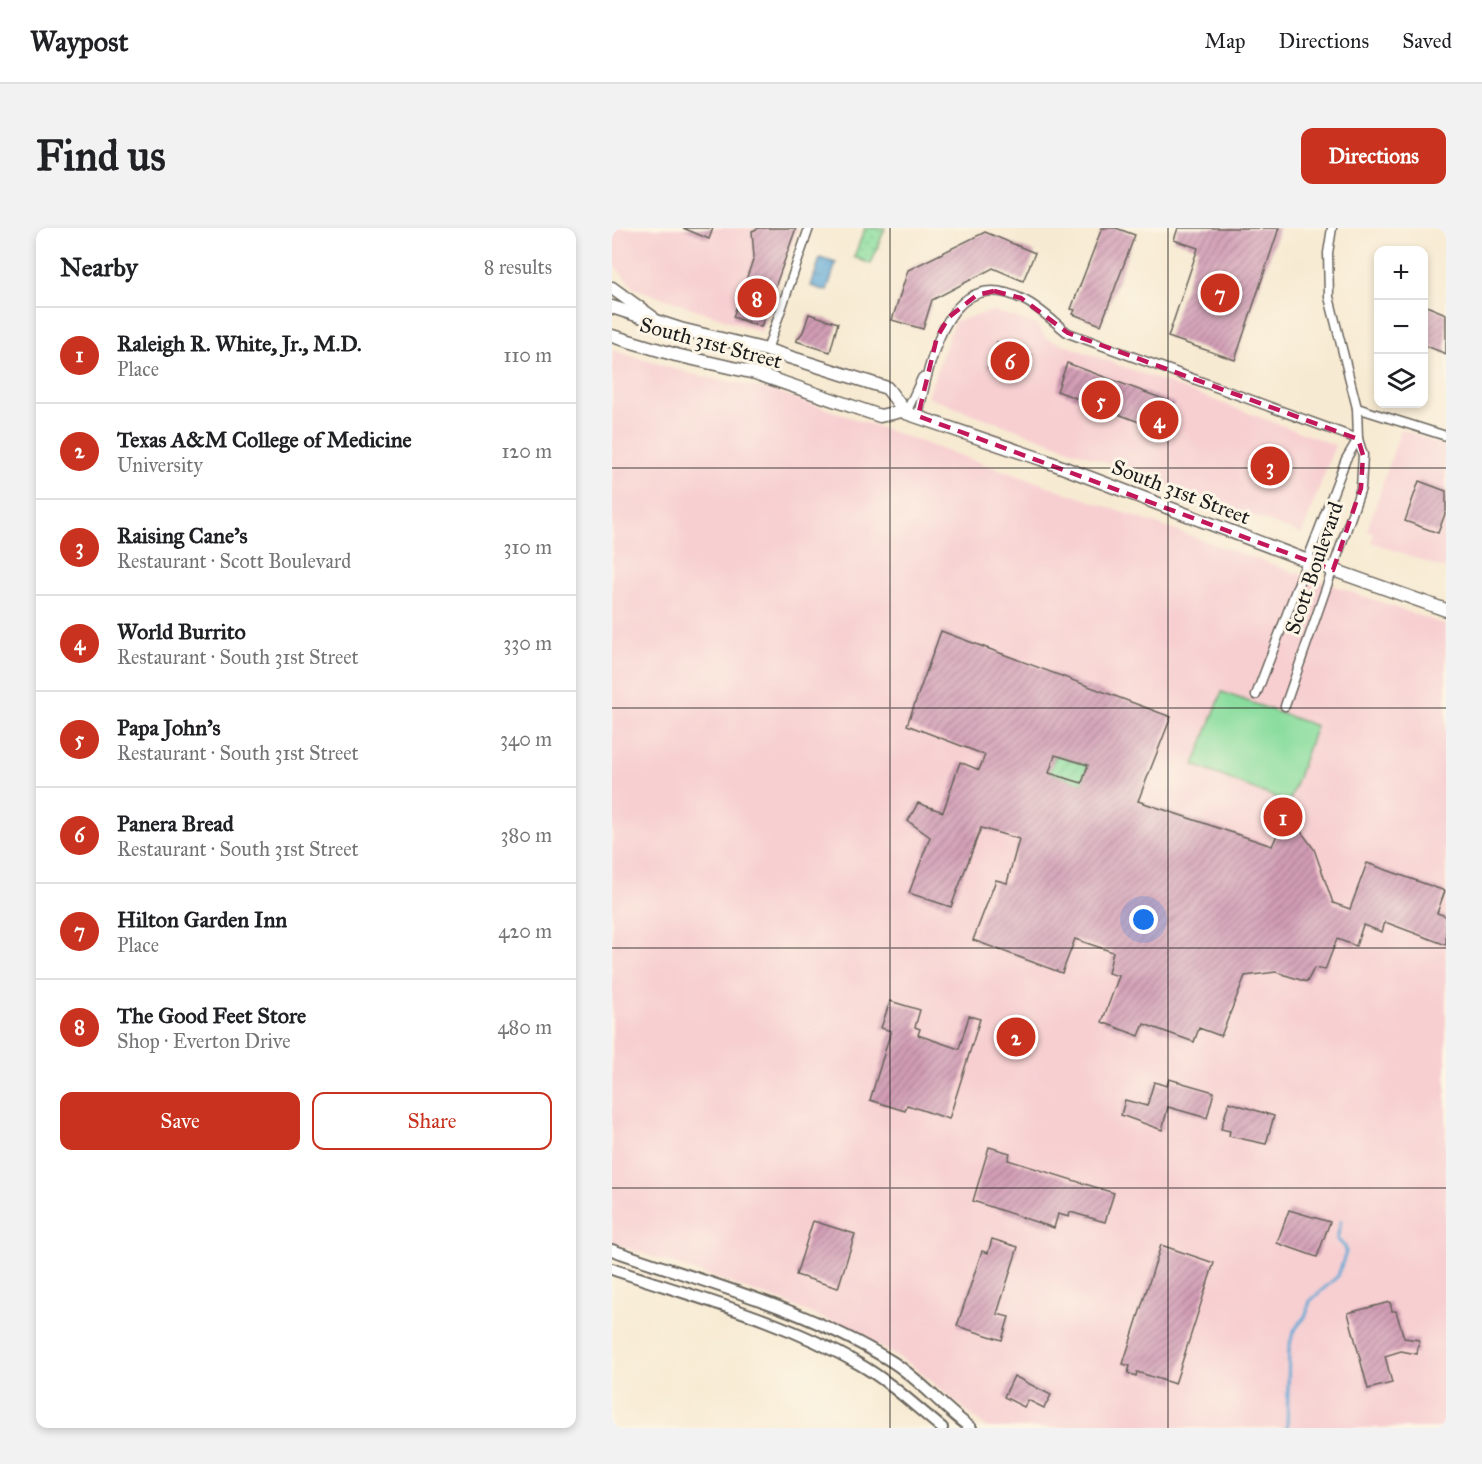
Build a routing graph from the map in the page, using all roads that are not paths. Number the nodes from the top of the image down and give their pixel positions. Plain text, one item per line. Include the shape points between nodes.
1 (809, 228) edge
2 (1332, 228) edge
3 (612, 288) edge
4 (612, 307) edge
5 (663, 324) junction
6 (612, 336) edge
7 (612, 342) edge
8 (767, 350) junction
9 (676, 355) junction
10 (1357, 408) junction
11 (909, 413) junction
12 (1446, 436) edge
13 (1358, 439) junction
14 (1308, 561) junction
15 (1333, 570) junction
16 (1446, 610) edge
17 (1256, 695) dead end
18 (1285, 706) dead end
19 (612, 1250) edge
20 (612, 1269) edge
21 (942, 1428) edge
22 (971, 1428) edge

1 - 8 street
2 - 10 street, Scott Boulevard via 1329,297
3 - 5 main road
4 - 5 main road, South 31st Street
5 - 8 main road, South 31st Street
6 - 9 main road, South 31st Street
7 - 9 main road
8 - 11 main road, South 31st Street via 887,388
9 - 11 main road, South 31st Street via 755,373 880,416
10 - 12 street
10 - 13 street, Scott Boulevard
11 - 13 street via 937,337 949,316 962,303 994,291 1034,305 1068,333
11 - 14 main road, South 31st Street
13 - 14 street, Scott Boulevard via 1346,459
13 - 15 street, Scott Boulevard via 1363,454 1361,488
14 - 15 main road, South 31st Street
14 - 17 street, Scott Boulevard
15 - 16 main road, South 31st Street
15 - 18 street, Scott Boulevard
19 - 22 street via 772,1304 850,1337 894,1363
20 - 21 street via 764,1321 832,1350 885,1381

